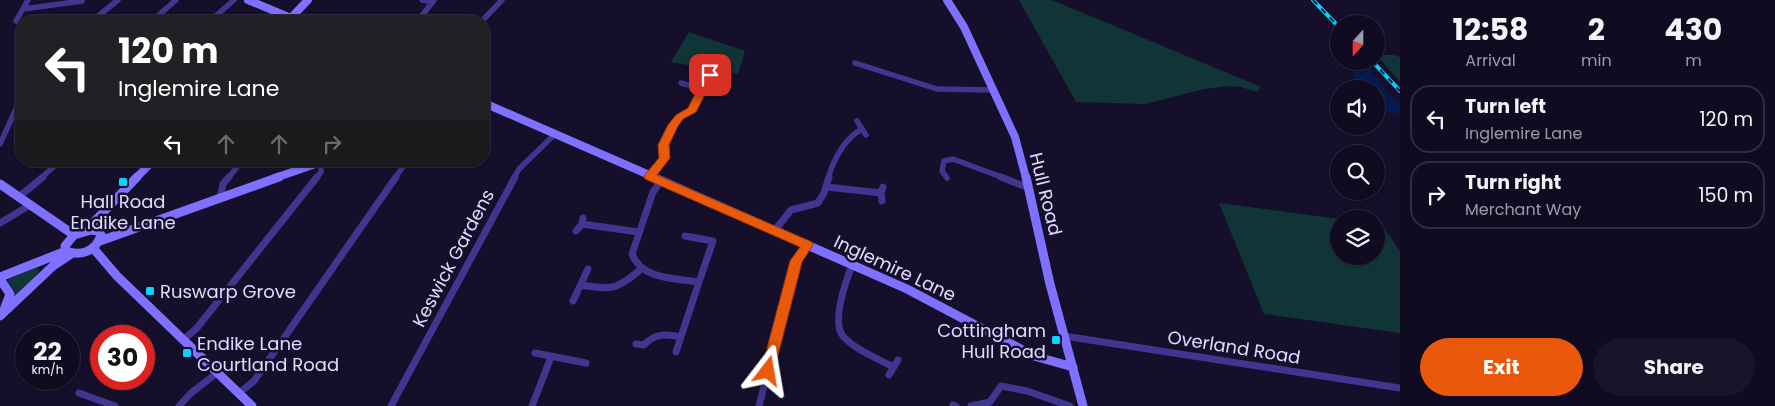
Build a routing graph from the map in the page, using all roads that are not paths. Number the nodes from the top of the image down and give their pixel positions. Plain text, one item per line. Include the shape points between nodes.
1 (28, 0) edge
2 (118, 0) edge
3 (176, 0) edge
4 (234, 0) edge
5 (248, 0) edge
6 (308, 0) edge
7 (422, 0) edge
8 (502, 0) edge
9 (947, 0) edge
10 (434, 1) edge
11 (78, 2) edge
12 (23, 9) junction
13 (20, 15) edge
14 (99, 15) edge
15 (159, 15) edge
16 (217, 15) edge
17 (281, 15) edge
18 (296, 15) edge
19 (423, 15) edge
20 (488, 15) edge
21 (855, 63) dead end
22 (710, 75) dead end
23 (681, 84) dead end
24 (703, 89) junction
25 (994, 90) junction
26 (490, 106) edge
27 (15, 111) edge
28 (857, 121) dead end
29 (555, 134) junction
30 (0, 144) edge
31 (54, 167) edge
32 (147, 167) edge
33 (237, 167) edge
34 (307, 167) edge
35 (322, 167) edge
36 (403, 167) edge
37 (649, 176) junction
38 (947, 178) dead end
39 (662, 182) junction
40 (0, 184) edge
41 (827, 187) junction
42 (1029, 188) junction
43 (20, 196) junction
44 (220, 197) junction
45 (882, 200) dead end
46 (30, 205) junction
47 (0, 223) edge
48 (91, 230) junction
49 (775, 230) junction
50 (576, 231) dead end
51 (638, 232) junction
52 (74, 236) junction
53 (685, 236) dead end
54 (97, 245) junction
55 (807, 245) junction
56 (68, 252) junction
57 (852, 265) junction
58 (588, 268) dead end
59 (641, 269) junction
60 (0, 278) edge
61 (699, 282) junction
62 (581, 285) junction
63 (574, 301) dead end
64 (2, 314) edge
65 (1064, 336) junction
66 (681, 337) junction
67 (184, 339) junction
68 (636, 344) dead end
69 (676, 352) dead end
70 (535, 353) dead end
71 (551, 357) junction
72 (898, 360) dead end
73 (586, 363) dead end
74 (1073, 367) junction
75 (893, 368) junction
76 (217, 373) junction
77 (889, 375) dead end
78 (1400, 388) edge
79 (79, 393) dead end
80 (239, 393) junction
81 (115, 406) edge
82 (179, 406) edge
83 (252, 406) edge
84 (391, 406) edge
85 (532, 406) edge
86 (759, 406) edge
87 (971, 406) edge
88 (1070, 406) edge
89 (1083, 406) edge

1 - 12 street
2 - 14 street
3 - 15 street
4 - 16 street
5 - 17 street
6 - 18 street
7 - 10 street
8 - 20 street
9 - 25 street, Hull Road via 964,27
10 - 19 street
11 - 12 street
12 - 13 street
21 - 25 street via 937,89
22 - 24 street
23 - 24 street
24 - 37 street via 692,110 679,117 674,125 663,145 664,158
25 - 42 street, Hull Road via 1015,137
26 - 29 street, Inglemire Lane
27 - 30 street
28 - 41 street via 864,132 855,132 834,161
29 - 37 street, Inglemire Lane
29 - 84 street, Keswick Gardens via 518,169
31 - 43 street
32 - 48 street via 92,225
33 - 44 street via 223,184
34 - 44 street
35 - 67 street via 321,172 196,329
36 - 80 street via 254,381
37 - 39 street, Inglemire Lane
38 - 42 street via 942,171 944,160 953,159
39 - 49 street, Inglemire Lane
39 - 51 street via 653,192
40 - 43 street
41 - 45 street via 882,190
41 - 49 street via 818,203 791,210
42 - 65 street, Hull Road
43 - 46 street
44 - 54 street
46 - 47 street
46 - 52 street
48 - 52 street
48 - 54 street via 101,234
49 - 55 street, Inglemire Lane
50 - 51 street via 583,221
51 - 59 street via 632,254 633,262
52 - 56 street via 65,246
53 - 61 street via 713,241
54 - 56 street via 78,254
54 - 67 street via 117,276
55 - 57 street, Inglemire Lane
55 - 86 street via 796,261
56 - 60 street
56 - 64 street
57 - 74 street, Inglemire Lane via 907,289 1034,356
57 - 75 street via 844,282 838,325 842,335
58 - 62 street
59 - 61 street via 651,274
59 - 62 street via 614,289
60 - 64 street via 10,294
61 - 66 street
62 - 63 street
65 - 74 street, Hull Road
65 - 78 street, Overland Road
66 - 68 street via 664,333 650,338 644,345
66 - 69 street
67 - 76 street
70 - 71 street
71 - 73 street
71 - 85 street
72 - 75 street
74 - 89 street, Hull Road
75 - 77 street
76 - 80 street
76 - 82 street
79 - 81 street
80 - 83 street
87 - 88 street via 990,402 1002,386

